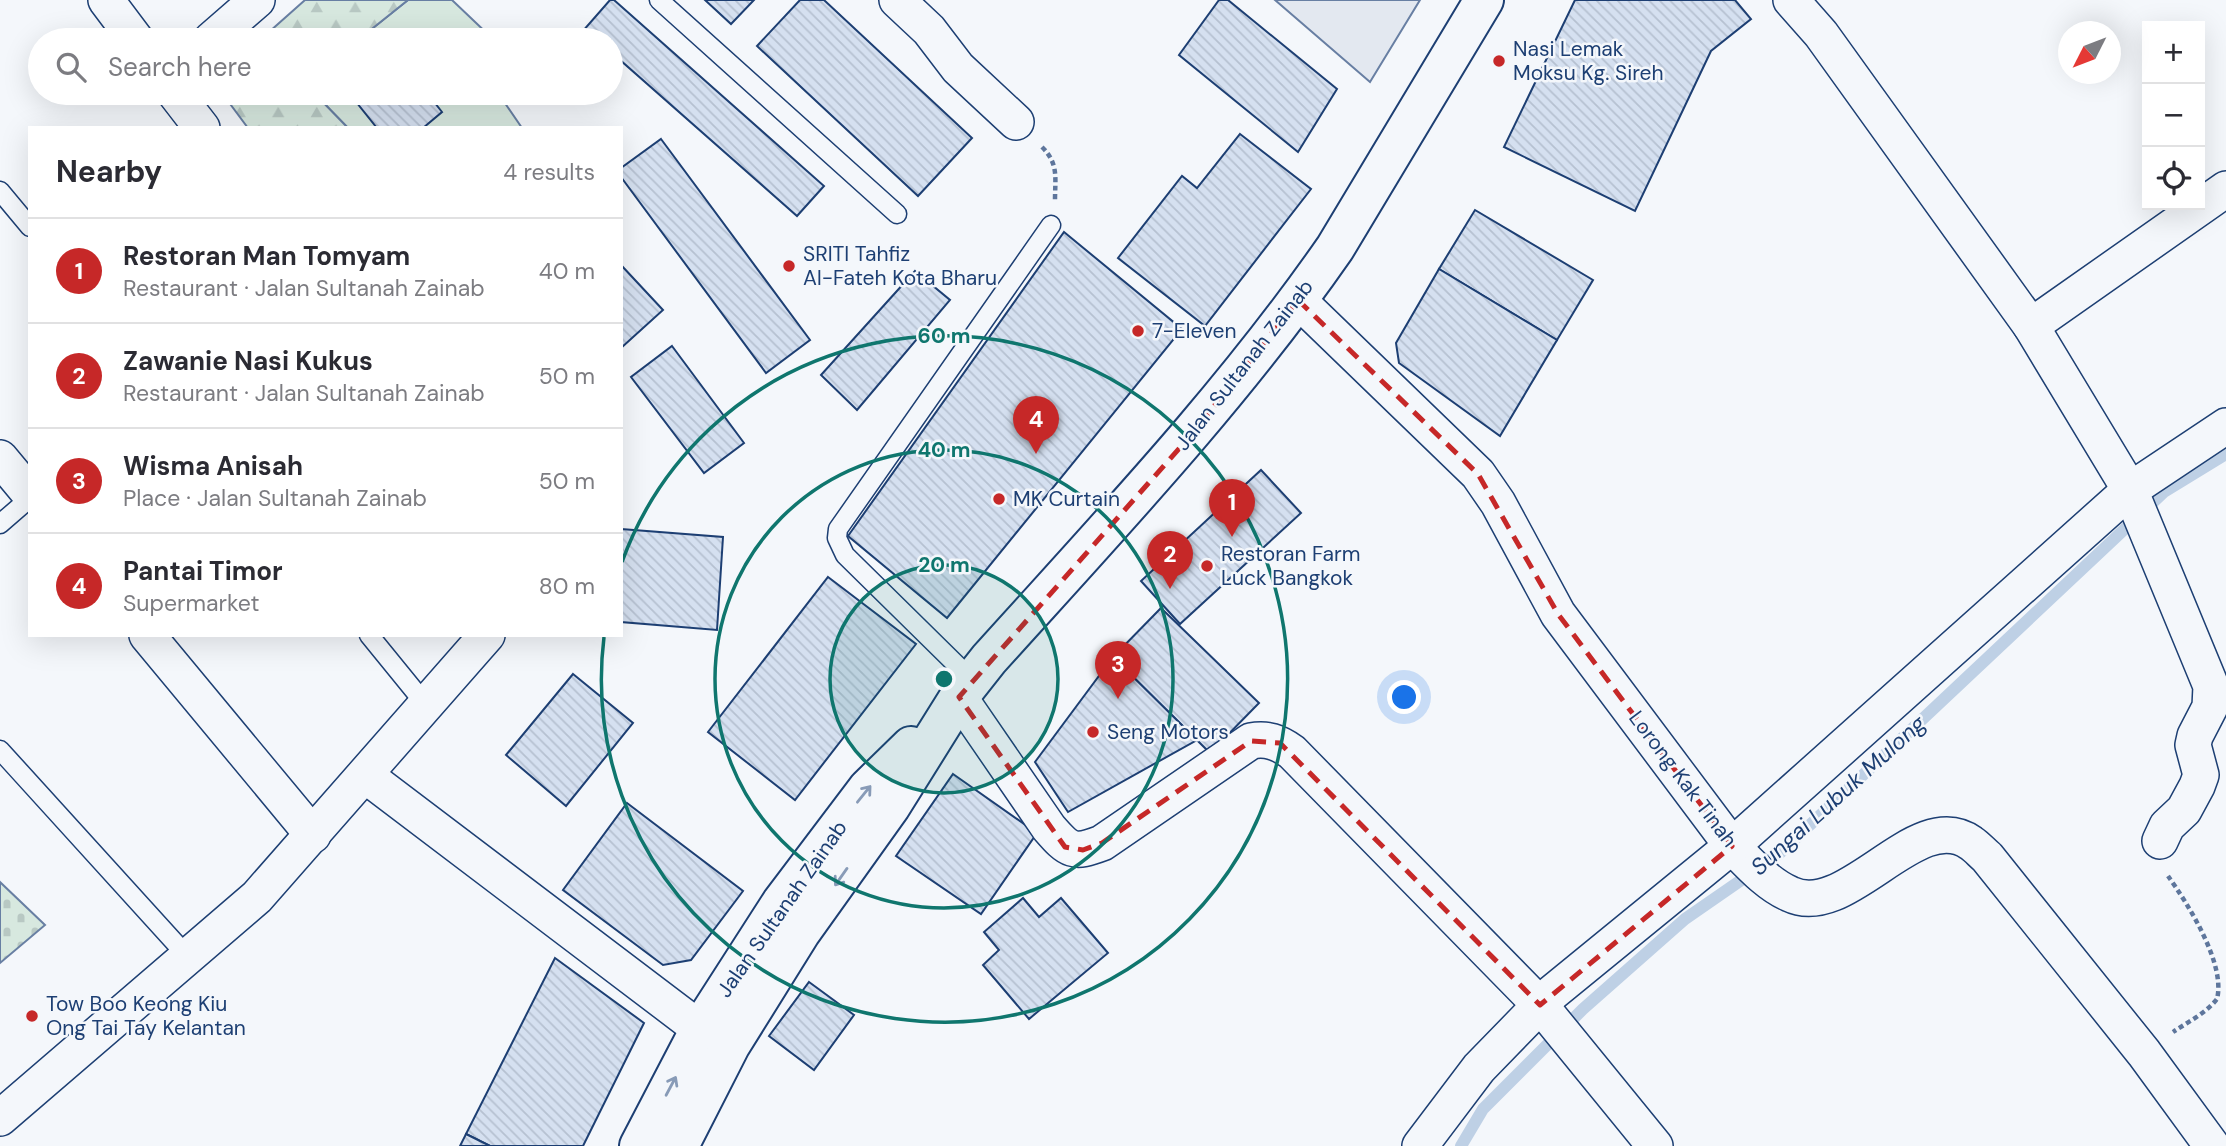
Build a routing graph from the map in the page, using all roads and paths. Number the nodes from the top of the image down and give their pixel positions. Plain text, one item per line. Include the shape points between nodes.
1 (106, 0) edge
2 (257, 0) edge
3 (659, 0) edge
4 (897, 0) edge
5 (1791, 0) edge
6 (1476, 7) edge
7 (127, 28) edge
8 (225, 28) edge
9 (185, 105) edge
10 (1016, 122) joint
11 (201, 126) edge
12 (2226, 189) edge
13 (0, 191) edge
14 (897, 214) dead end
15 (28, 225) edge
16 (1051, 225) joint
17 (1298, 300) junction
18 (2031, 327) junction
19 (2226, 426) edge
20 (0, 458) edge
21 (2131, 491) junction
22 (28, 493) edge
23 (28, 498) edge
24 (0, 524) edge
25 (149, 637) edge
26 (371, 637) edge
27 (485, 637) edge
28 (966, 689) junction
29 (426, 705) junction
30 (0, 750) edge
31 (365, 775) junction
32 (313, 835) junction
33 (2160, 841) joint
34 (1732, 846) junction
35 (2214, 940) dead end
36 (188, 957) junction
37 (2224, 986) edge
38 (1540, 1005) junction
39 (701, 1029) junction
40 (2144, 1052) junction
41 (0, 1118) edge
42 (639, 1146) edge
43 (678, 1146) edge
44 (1420, 1146) edge
45 (1655, 1146) edge
46 (2212, 1146) edge

1 - 7 street
2 - 8 street
3 - 14 lane
4 - 10 street via 929,30 958,68
5 - 18 street via 1821,33
6 - 17 main road, Jalan Sultanah Zainab via 1335,247
9 - 11 street
10 - 16 path via 1055,166
12 - 18 street
13 - 15 lane
16 - 28 lane via 838,529 845,555
17 - 28 main road, Jalan Sultanah Zainab via 1192,434
17 - 34 street, Lorong Kak Tinah via 1478,474 1499,503 1558,614
18 - 21 street
19 - 21 street
20 - 22 street
21 - 33 street via 2208,676 2212,696 2193,746 2201,775 2184,810 2167,826
21 - 34 street
23 - 24 lane
25 - 32 street
26 - 29 lane
27 - 29 street
28 - 38 street via 1065,847 1083,850 1102,843 1251,741 1280,743
39 -> 28 main road, Jalan Sultanah Zainab via 781,903 867,788
28 -> 43 main road, Jalan Sultanah Zainab via 891,806 801,932 730,1046
29 - 31 street
30 - 36 lane
31 - 32 street
31 - 39 street
32 - 36 street via 257,897
33 - 35 path via 2159,857 2165,872
34 - 38 street
34 - 40 street, Lorong Kak Tinah via 1791,895 1820,898 1930,838 1951,835 1970,841
36 - 41 street
37 - 40 path via 2208,1008
38 - 44 street via 1479,1068
38 - 45 street
42 -> 39 main road, Jalan Sultanah Zainab
40 - 46 street, Lorong Kak Tinah

